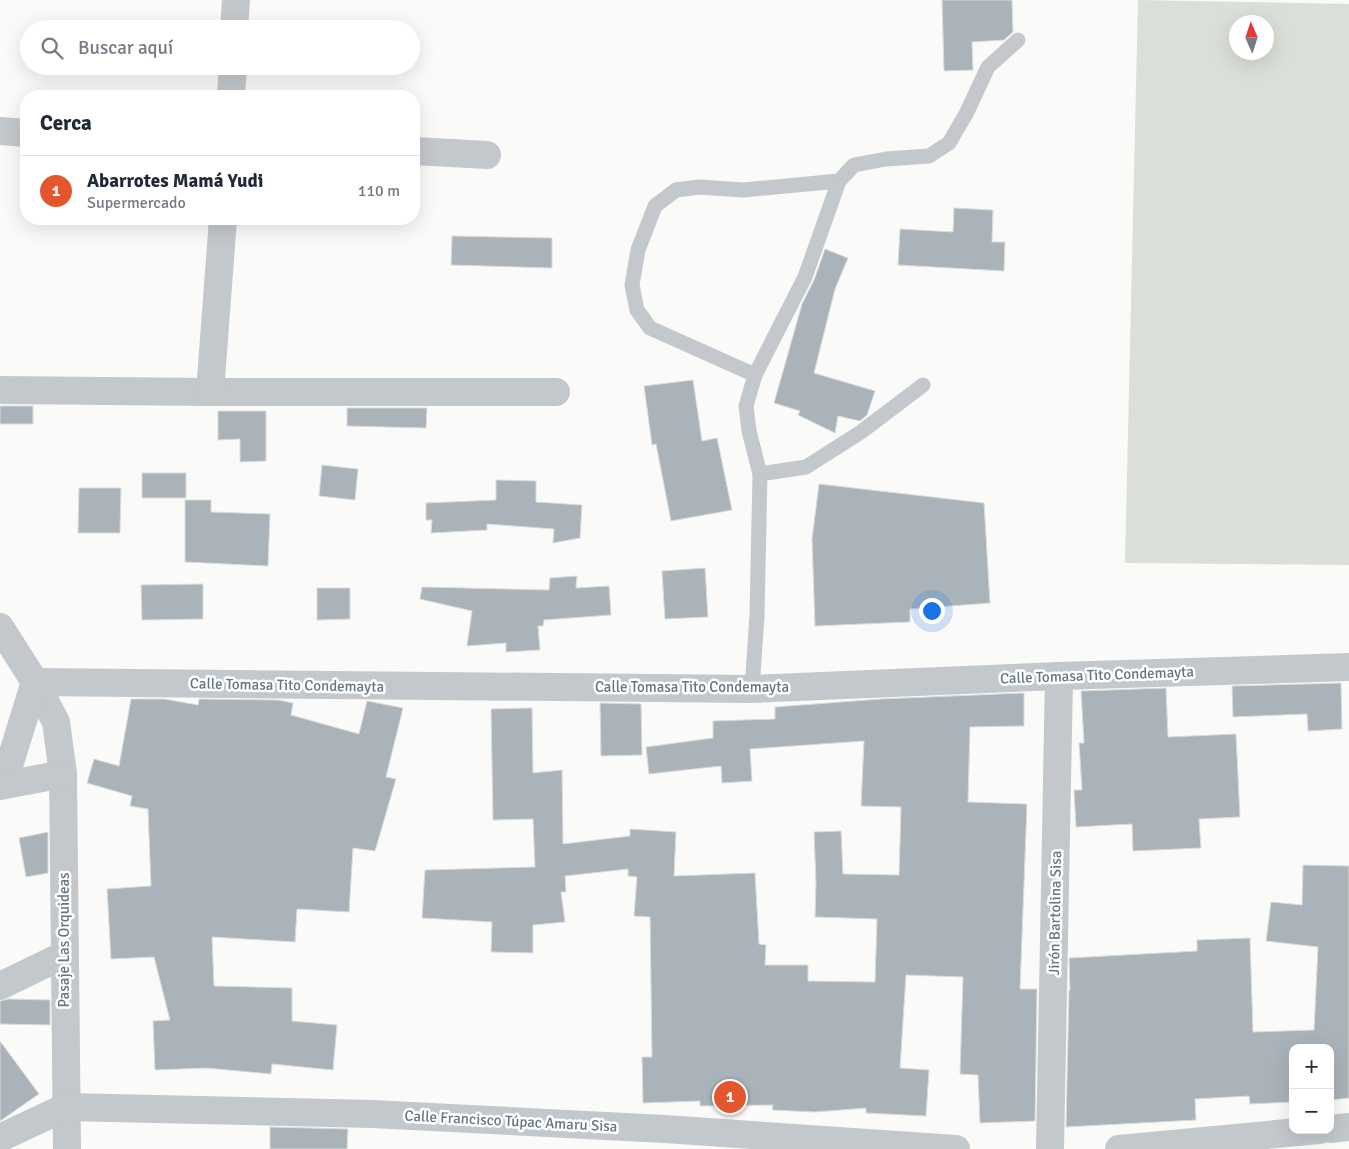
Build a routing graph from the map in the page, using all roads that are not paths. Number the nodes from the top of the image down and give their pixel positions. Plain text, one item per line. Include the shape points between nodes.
1 (236, 0) edge
2 (235, 20) edge
3 (1018, 40) dead end
4 (232, 75) edge
5 (231, 90) edge
6 (0, 132) edge
7 (20, 133) edge
8 (420, 151) edge
9 (487, 155) dead end
10 (839, 181) junction
11 (223, 225) edge
12 (755, 375) junction
13 (923, 385) dead end
14 (0, 390) edge
15 (210, 392) junction
16 (556, 392) dead end
17 (760, 474) junction
18 (0, 628) edge
19 (1349, 667) edge
20 (1059, 676) junction
21 (35, 682) junction
22 (752, 689) junction
23 (64, 774) junction
24 (2, 785) edge
25 (64, 954) junction
26 (0, 986) edge
27 (66, 1107) junction
28 (1349, 1127) edge
29 (1334, 1129) edge
30 (1289, 1133) edge
31 (0, 1138) edge
32 (67, 1149) edge
33 (956, 1149) edge
34 (1050, 1149) edge
35 (1119, 1149) edge

1 - 2 street
3 - 10 lane via 988,67 949,143 929,156 854,165
4 - 5 street
6 - 7 street
8 - 9 street
10 - 12 lane via 804,277
10 - 12 lane via 743,190 699,187 676,190 655,206 638,250 632,284 638,310 650,328
11 - 15 street
12 - 17 lane via 746,406
13 - 17 lane via 861,432 806,467
14 - 15 street
15 - 16 street
17 - 22 lane
18 - 21 street, Pasaje Las Orquideas
19 - 20 street, Calle Tomasa Tito Condemayta
20 - 22 street, Calle Tomasa Tito Condemayta
20 - 34 street, Jirón Bartolina Sisa
21 - 22 street, Calle Tomasa Tito Condemayta
21 - 23 street, Pasaje Las Orquideas via 56,722
21 - 24 street
23 - 24 street
23 - 25 street, Pasaje Las Orquideas
25 - 26 street
25 - 27 street, Pasaje Las Orquideas
27 - 31 street
27 - 32 street, Pasaje Las Orquideas
27 - 33 street, Calle Francisco Túpac Amaru Sisa via 372,1114 665,1129
28 - 29 street
30 - 35 street

